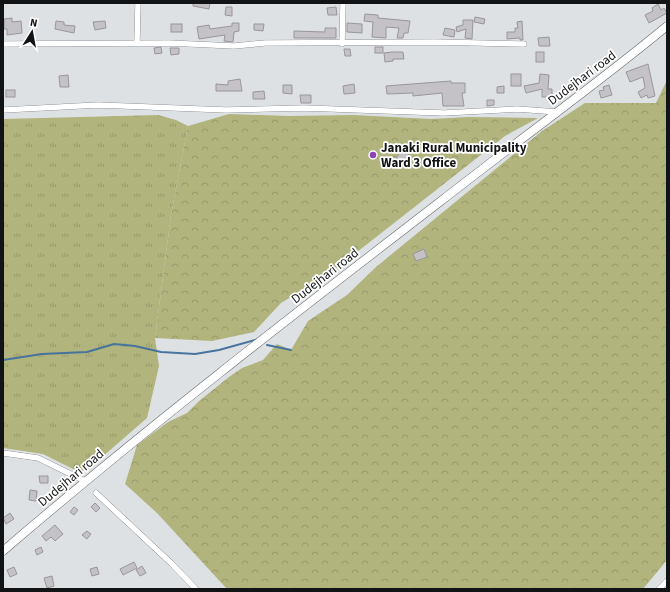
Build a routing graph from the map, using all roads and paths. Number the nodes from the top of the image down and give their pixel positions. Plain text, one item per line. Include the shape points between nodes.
1 (138, 3) edge
2 (342, 3) edge
3 (667, 26) edge
4 (137, 43) junction
5 (3, 44) edge
6 (342, 44) junction
7 (524, 44) dead end
8 (3, 110) edge
9 (558, 112) junction
10 (3, 453) edge
11 (85, 481) junction
12 (96, 494) dead end
13 (3, 551) edge
14 (667, 581) edge
15 (196, 589) edge
16 (659, 589) edge

1 - 4 street
2 - 6 street
3 - 9 street, Dudejhari road
4 - 5 street
4 - 6 street via 221,46 265,43
6 - 7 street
8 - 9 street via 98,105 226,110 304,108 444,113 517,109
9 - 11 street, Dudejhari road via 234,362
10 - 11 street via 38,458
11 - 13 street, Dudejhari road
12 - 15 street
14 - 16 street

